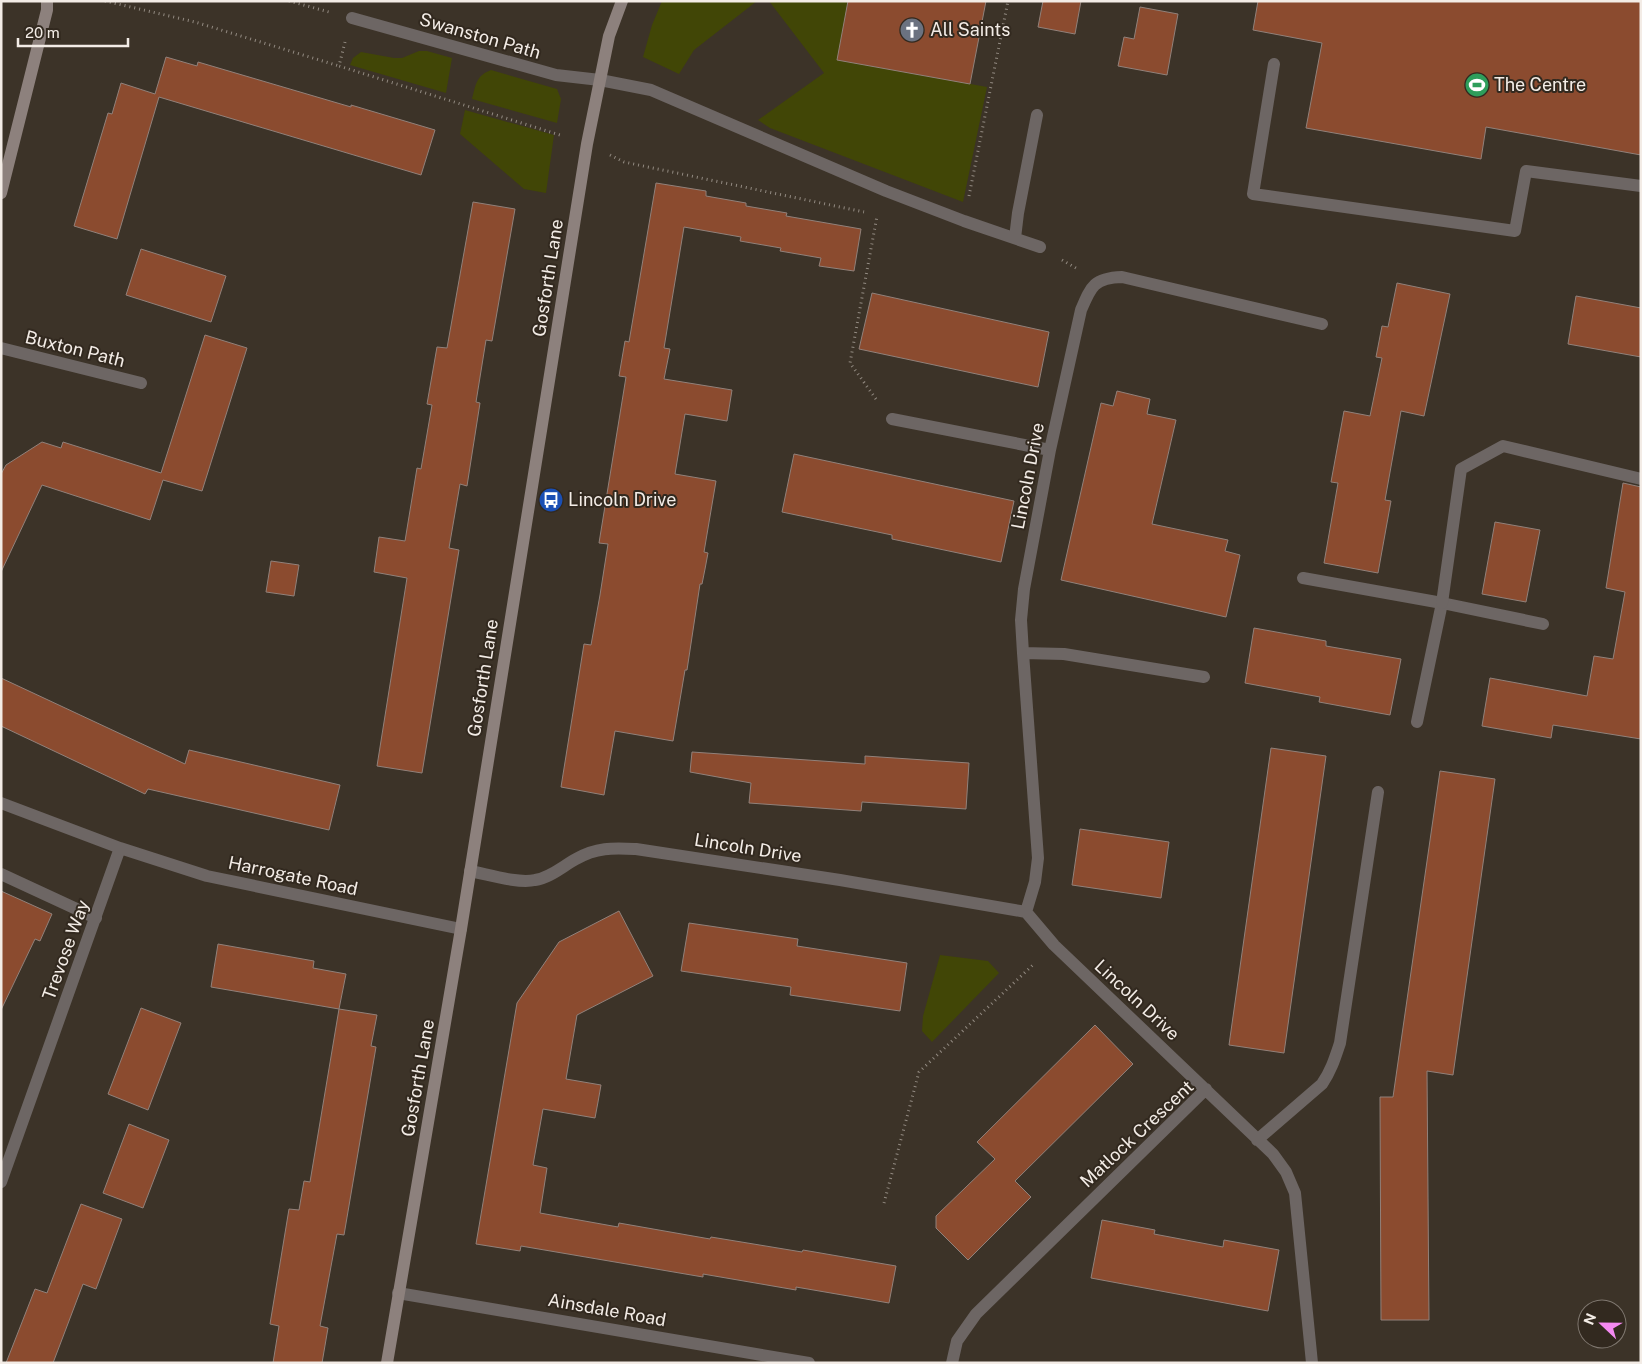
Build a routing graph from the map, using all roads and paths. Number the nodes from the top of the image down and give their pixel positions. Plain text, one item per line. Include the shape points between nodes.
1 (47, 1) edge
2 (105, 1) edge
3 (289, 1) edge
4 (622, 1) edge
5 (1008, 1) edge
6 (352, 18) joint
7 (1274, 64) dead end
8 (339, 66) dead end
9 (600, 80) junction
10 (1036, 115) dead end
11 (1641, 186) edge
12 (886, 191) junction
13 (1, 194) edge
14 (964, 221) junction
15 (1015, 238) junction
16 (1040, 246) joint
17 (1099, 281) junction
18 (1322, 324) dead end
19 (1, 348) edge
20 (141, 383) dead end
21 (892, 419) joint
22 (1050, 450) junction
23 (1641, 479) edge
24 (1303, 578) dead end
25 (1442, 603) junction
26 (1543, 624) dead end
27 (1023, 653) junction
28 (1204, 677) dead end
29 (1417, 722) dead end
30 (1378, 792) dead end
31 (1, 803) edge
32 (120, 848) junction
33 (470, 871) junction
34 (1, 874) edge
35 (1026, 912) junction
36 (96, 918) junction
37 (461, 929) junction
38 (1054, 945) junction
39 (1206, 1089) junction
40 (1257, 1140) junction
41 (1, 1182) edge
42 (884, 1203) dead end
43 (398, 1293) junction
44 (387, 1363) edge
45 (809, 1363) edge
46 (952, 1363) edge
47 (1312, 1363) edge

1 - 13 street
2 - 8 path via 195,22
3 - 6 path
4 - 9 street, Gosforth Lane via 609,36
5 - 14 path
6 - 9 street, Swanston Path via 556,75
7 - 11 street via 1253,194 1515,231 1526,171
9 - 12 street, Swanston Path via 651,90
9 - 33 street, Gosforth Lane
10 - 15 street
12 - 14 street, Swanston Path
12 - 21 path via 878,215 850,363
14 - 15 street, Swanston Path
15 - 16 street, Swanston Path
16 - 17 path
17 - 18 street via 1122,277
17 - 22 street, Lincoln Drive via 1090,289 1081,310
19 - 20 street, Buxton Path
21 - 22 street
22 - 27 street, Lincoln Drive via 1024,589 1021,620
23 - 25 street via 1503,446 1461,469
24 - 25 street
25 - 26 street
25 - 29 street
27 - 28 street via 1064,654
27 - 35 street, Lincoln Drive via 1038,858
30 - 40 street via 1335,1060 1322,1084
31 - 32 street
32 - 36 street, Trevose Way
32 - 37 street, Harrogate Road via 207,876
33 - 35 street, Lincoln Drive via 536,880 596,850 636,849
33 - 37 street, Gosforth Lane
34 - 36 street
35 - 38 street, Lincoln Drive
36 - 41 street, Trevose Way
37 - 43 street, Gosforth Lane
38 - 39 street, Lincoln Drive
38 - 42 path via 919,1072
39 - 40 street, Matlock Crescent
39 - 46 street, Matlock Crescent via 976,1314 958,1341
40 - 47 street, Matlock Crescent via 1286,1172 1295,1193
43 - 44 street, Gosforth Lane
43 - 45 street, Ainsdale Road

